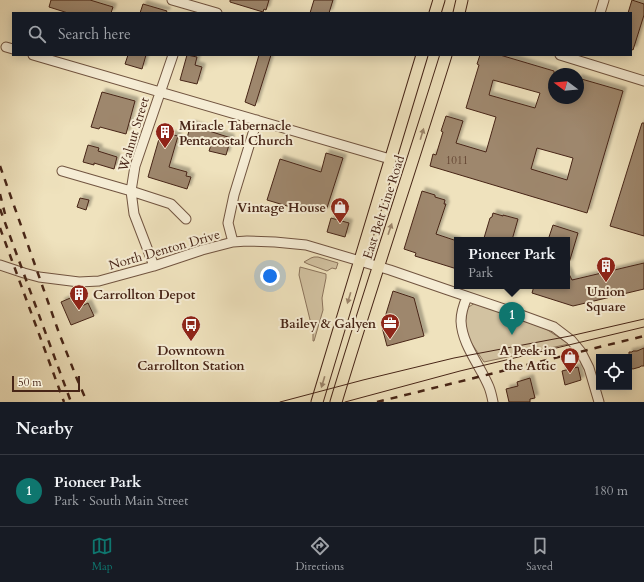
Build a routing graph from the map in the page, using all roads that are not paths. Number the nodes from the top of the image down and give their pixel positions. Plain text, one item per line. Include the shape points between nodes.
1 (172, 0) edge
2 (439, 0) edge
3 (462, 0) edge
4 (604, 0) edge
5 (190, 6) edge
6 (213, 12) edge
7 (436, 12) edge
8 (459, 12) edge
9 (600, 12) edge
10 (36, 56) edge
11 (173, 56) edge
12 (422, 56) edge
13 (446, 56) edge
14 (566, 56) edge
15 (586, 59) edge
16 (644, 81) edge
17 (160, 92) junction
18 (257, 120) junction
19 (390, 159) junction
20 (62, 171) dead end
21 (131, 191) junction
22 (186, 219) dead end
23 (233, 242) junction
24 (360, 260) junction
25 (0, 265) edge
26 (154, 266) junction
27 (378, 266) junction
28 (467, 297) junction
29 (317, 402) edge
30 (336, 402) edge
31 (493, 402) edge
32 (599, 402) edge

1 - 5 street
2 - 7 main road
3 - 8 main road
4 - 9 street
5 - 6 street
10 - 17 street
11 - 17 street, Walnut Street
12 - 19 main road, East Belt Line Road
27 -> 13 main road, East Belt Line Road
14 - 15 street
15 - 16 street
17 - 18 street
17 - 21 street, Walnut Street via 135,166
18 - 19 street
18 - 23 street via 228,223
19 - 24 main road, East Belt Line Road
20 - 21 street
21 - 22 street via 171,204
21 - 26 street, Walnut Street via 134,214
23 - 24 street, North Denton Drive via 306,245
23 - 26 street, North Denton Drive
24 - 27 street, North Denton Drive
24 -> 29 main road, East Belt Line Road
25 - 26 street, North Denton Drive via 33,276 79,282 99,281
27 - 28 street, North Denton Drive
27 - 30 main road, East Belt Line Road
28 - 31 street via 461,320 462,332 489,387
28 - 32 street, North Denton Drive via 562,332 581,352 589,368

